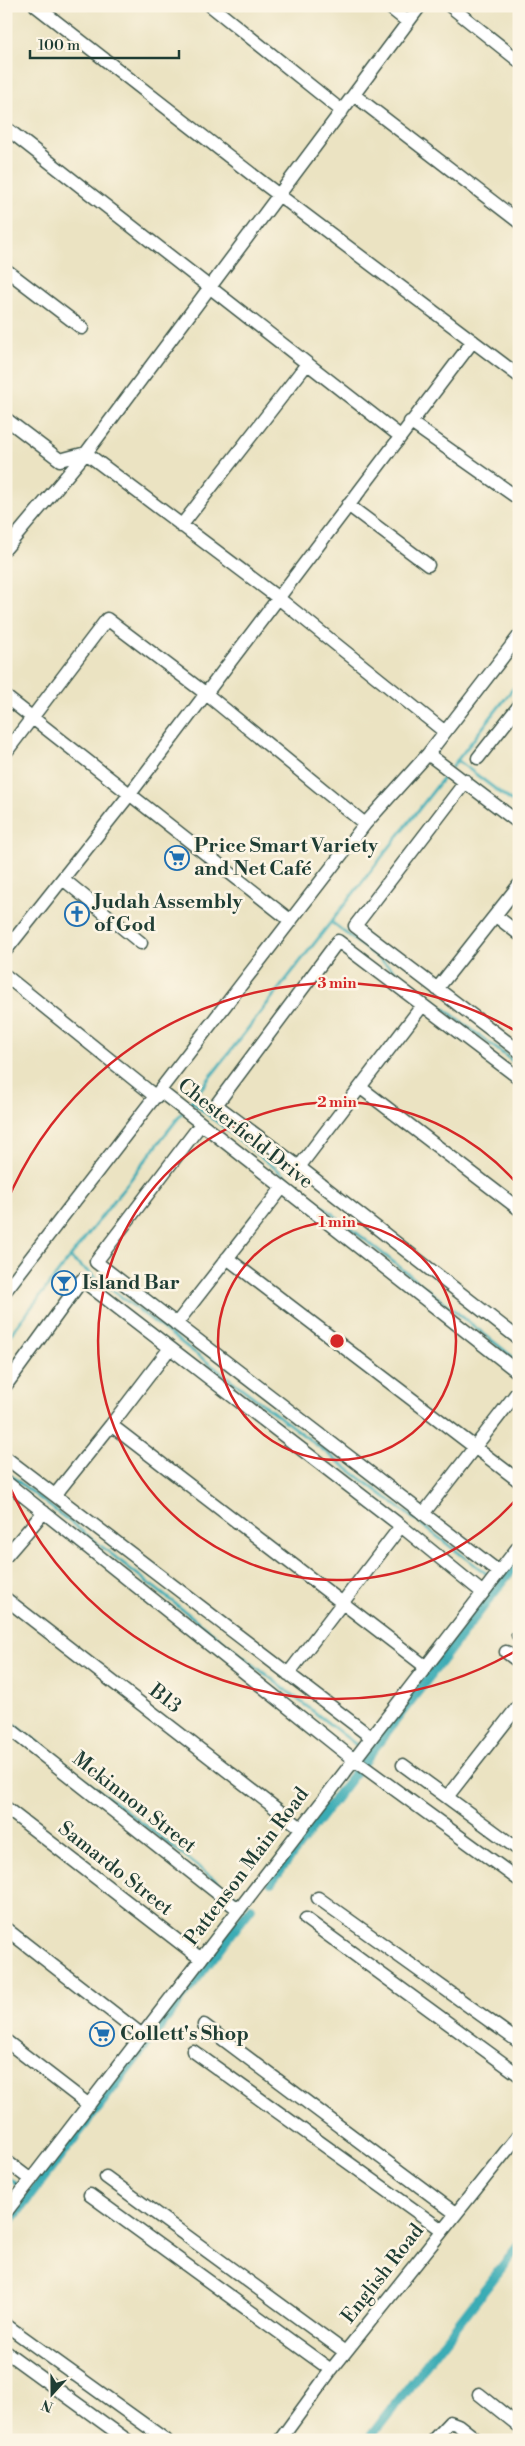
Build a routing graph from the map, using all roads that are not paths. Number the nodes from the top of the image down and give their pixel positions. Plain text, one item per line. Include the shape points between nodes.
1 (36, 6) edge
2 (212, 6) edge
3 (388, 6) edge
4 (420, 6) edge
5 (450, 6) edge
6 (408, 22) junction
7 (519, 62) edge
8 (354, 95) junction
9 (342, 110) junction
10 (6, 128) edge
11 (279, 193) junction
12 (519, 222) edge
13 (6, 270) edge
14 (209, 287) junction
15 (82, 328) dead end
16 (474, 341) junction
17 (307, 364) junction
18 (519, 376) edge
19 (6, 419) edge
20 (410, 422) junction
21 (400, 436) junction
22 (86, 453) junction
23 (516, 496) dead end
24 (348, 505) junction
25 (181, 526) junction
26 (6, 548) edge
27 (428, 565) dead end
28 (277, 597) junction
29 (519, 636) edge
30 (205, 694) junction
31 (6, 697) edge
32 (519, 706) edge
33 (32, 717) junction
34 (445, 732) junction
35 (6, 752) edge
36 (428, 754) junction
37 (478, 758) dead end
38 (464, 780) junction
39 (130, 794) junction
40 (519, 823) edge
41 (365, 824) junction
42 (63, 879) junction
43 (519, 885) edge
44 (496, 916) junction
45 (291, 921) junction
46 (519, 934) edge
47 (141, 942) dead end
48 (6, 950) edge
49 (6, 976) edge
50 (437, 988) junction
51 (422, 1006) junction
52 (519, 1051) edge
53 (519, 1078) edge
54 (361, 1088) junction
55 (158, 1094) junction
56 (201, 1124) junction
57 (299, 1167) junction
58 (282, 1188) junction
59 (519, 1209) edge
60 (227, 1258) junction
61 (6, 1290) edge
62 (176, 1324) junction
63 (519, 1339) edge
64 (170, 1348) junction
65 (519, 1373) edge
66 (6, 1385) edge
67 (519, 1390) edge
68 (111, 1425) junction
69 (474, 1447) junction
70 (6, 1458) edge
71 (519, 1481) edge
72 (6, 1482) edge
73 (56, 1495) junction
74 (44, 1512) junction
75 (423, 1514) junction
76 (401, 1526) junction
77 (519, 1546) edge
78 (6, 1556) edge
79 (498, 1573) junction
80 (484, 1591) junction
81 (6, 1599) edge
82 (342, 1603) junction
83 (506, 1652) dead end
84 (519, 1662) edge
85 (426, 1667) junction
86 (288, 1674) junction
87 (519, 1705) edge
88 (6, 1726) edge
89 (369, 1740) junction
90 (357, 1761) junction
91 (403, 1765) dead end
92 (446, 1797) junction
93 (6, 1808) edge
94 (301, 1828) junction
95 (519, 1850) edge
96 (519, 1880) edge
97 (318, 1898) dead end
98 (239, 1910) junction
99 (306, 1919) dead end
100 (6, 1929) edge
101 (201, 1959) junction
102 (204, 2026) dead end
103 (142, 2035) junction
104 (6, 2041) edge
105 (519, 2042) edge
106 (193, 2051) dead end
107 (519, 2074) edge
108 (89, 2104) junction
109 (519, 2135) edge
110 (6, 2160) edge
111 (106, 2176) dead end
112 (31, 2180) junction
113 (90, 2194) dead end
114 (6, 2212) edge
115 (455, 2212) junction
116 (442, 2230) junction
117 (6, 2325) edge
118 (6, 2352) edge
119 (345, 2352) junction
120 (331, 2370) junction
121 (479, 2394) dead end
122 (519, 2426) edge
123 (127, 2440) edge
124 (166, 2440) edge
125 (280, 2440) edge
126 (433, 2440) edge
127 (477, 2440) edge

1 - 11 street
2 - 9 street
3 - 6 street
4 - 6 street
5 - 7 street
6 - 8 street
8 - 9 street
8 - 12 street
9 - 11 street
10 - 14 street
11 - 14 street
11 - 16 street
13 - 15 street
14 - 17 street
14 - 22 street
16 - 18 street
16 - 20 street
17 - 21 street
17 - 25 street
19 - 22 street via 60,460
20 - 21 street
20 - 23 street
21 - 24 street
22 - 25 street
22 - 26 street
24 - 27 street
24 - 28 street
25 - 28 street
28 - 30 street
28 - 34 street
29 - 34 street
30 - 33 street via 107,620
30 - 39 street
30 - 41 street
31 - 33 street
32 - 37 street
33 - 35 street
33 - 39 street
34 - 36 street
36 - 38 street
36 - 41 street
38 - 40 street
38 - 50 street via 355,926
39 - 42 street
39 - 45 street
41 - 45 street
42 - 47 street
42 - 48 street
43 - 44 street
44 - 46 street
44 - 50 street
45 - 55 street
49 - 55 street, Chesterfield Drive
50 - 52 street
51 - 53 street
51 - 54 street
51 - 57 street, Chesterfield Drive via 338,941 216,1105
54 - 57 street
54 - 59 street
55 - 56 street, Chesterfield Drive
55 - 61 street
56 - 58 street, Chesterfield Drive
56 - 62 street via 96,1262
57 - 63 street, Chesterfield Drive
58 - 60 street
58 - 65 street, Chesterfield Drive
60 - 62 street
60 - 69 street
62 - 75 street
64 - 66 street via 82,1280
64 - 68 street
64 - 76 street
67 - 69 street
68 - 73 street
68 - 82 street
69 - 71 street
69 - 75 street
70 - 73 street
72 - 74 street
73 - 86 street
74 - 78 street
74 - 90 street
75 - 79 street
76 - 80 street
76 - 82 street
77 - 79 street, Pattenson Main Road
79 - 80 street, Pattenson Main Road
80 - 85 street, Pattenson Main Road
81 - 94 street, B13
82 - 85 street
82 - 86 street
83 - 84 street
85 - 89 street, Pattenson Main Road
86 - 89 street
87 - 92 street
88 - 98 street, Mckinnon Street
89 - 90 street, Pattenson Main Road
90 - 94 street, Pattenson Main Road
90 - 96 street
91 - 92 street
92 - 95 street
93 - 101 street, Samardo Street
94 - 98 street, Pattenson Main Road
97 - 105 street
98 - 101 street, Pattenson Main Road
99 - 107 street
100 - 103 street
101 - 103 street, Pattenson Main Road
102 - 115 street
103 - 108 street, Pattenson Main Road
104 - 108 street
106 - 116 street
108 - 112 street, Pattenson Main Road
109 - 115 street, English Road
110 - 112 street
111 - 119 street
112 - 114 street, Pattenson Main Road
113 - 120 street
115 - 116 street, English Road
116 - 119 street, English Road
117 - 124 street
118 - 123 street
119 - 120 street, English Road
120 - 125 street, English Road
121 - 122 street
126 - 127 street via 450,2422

